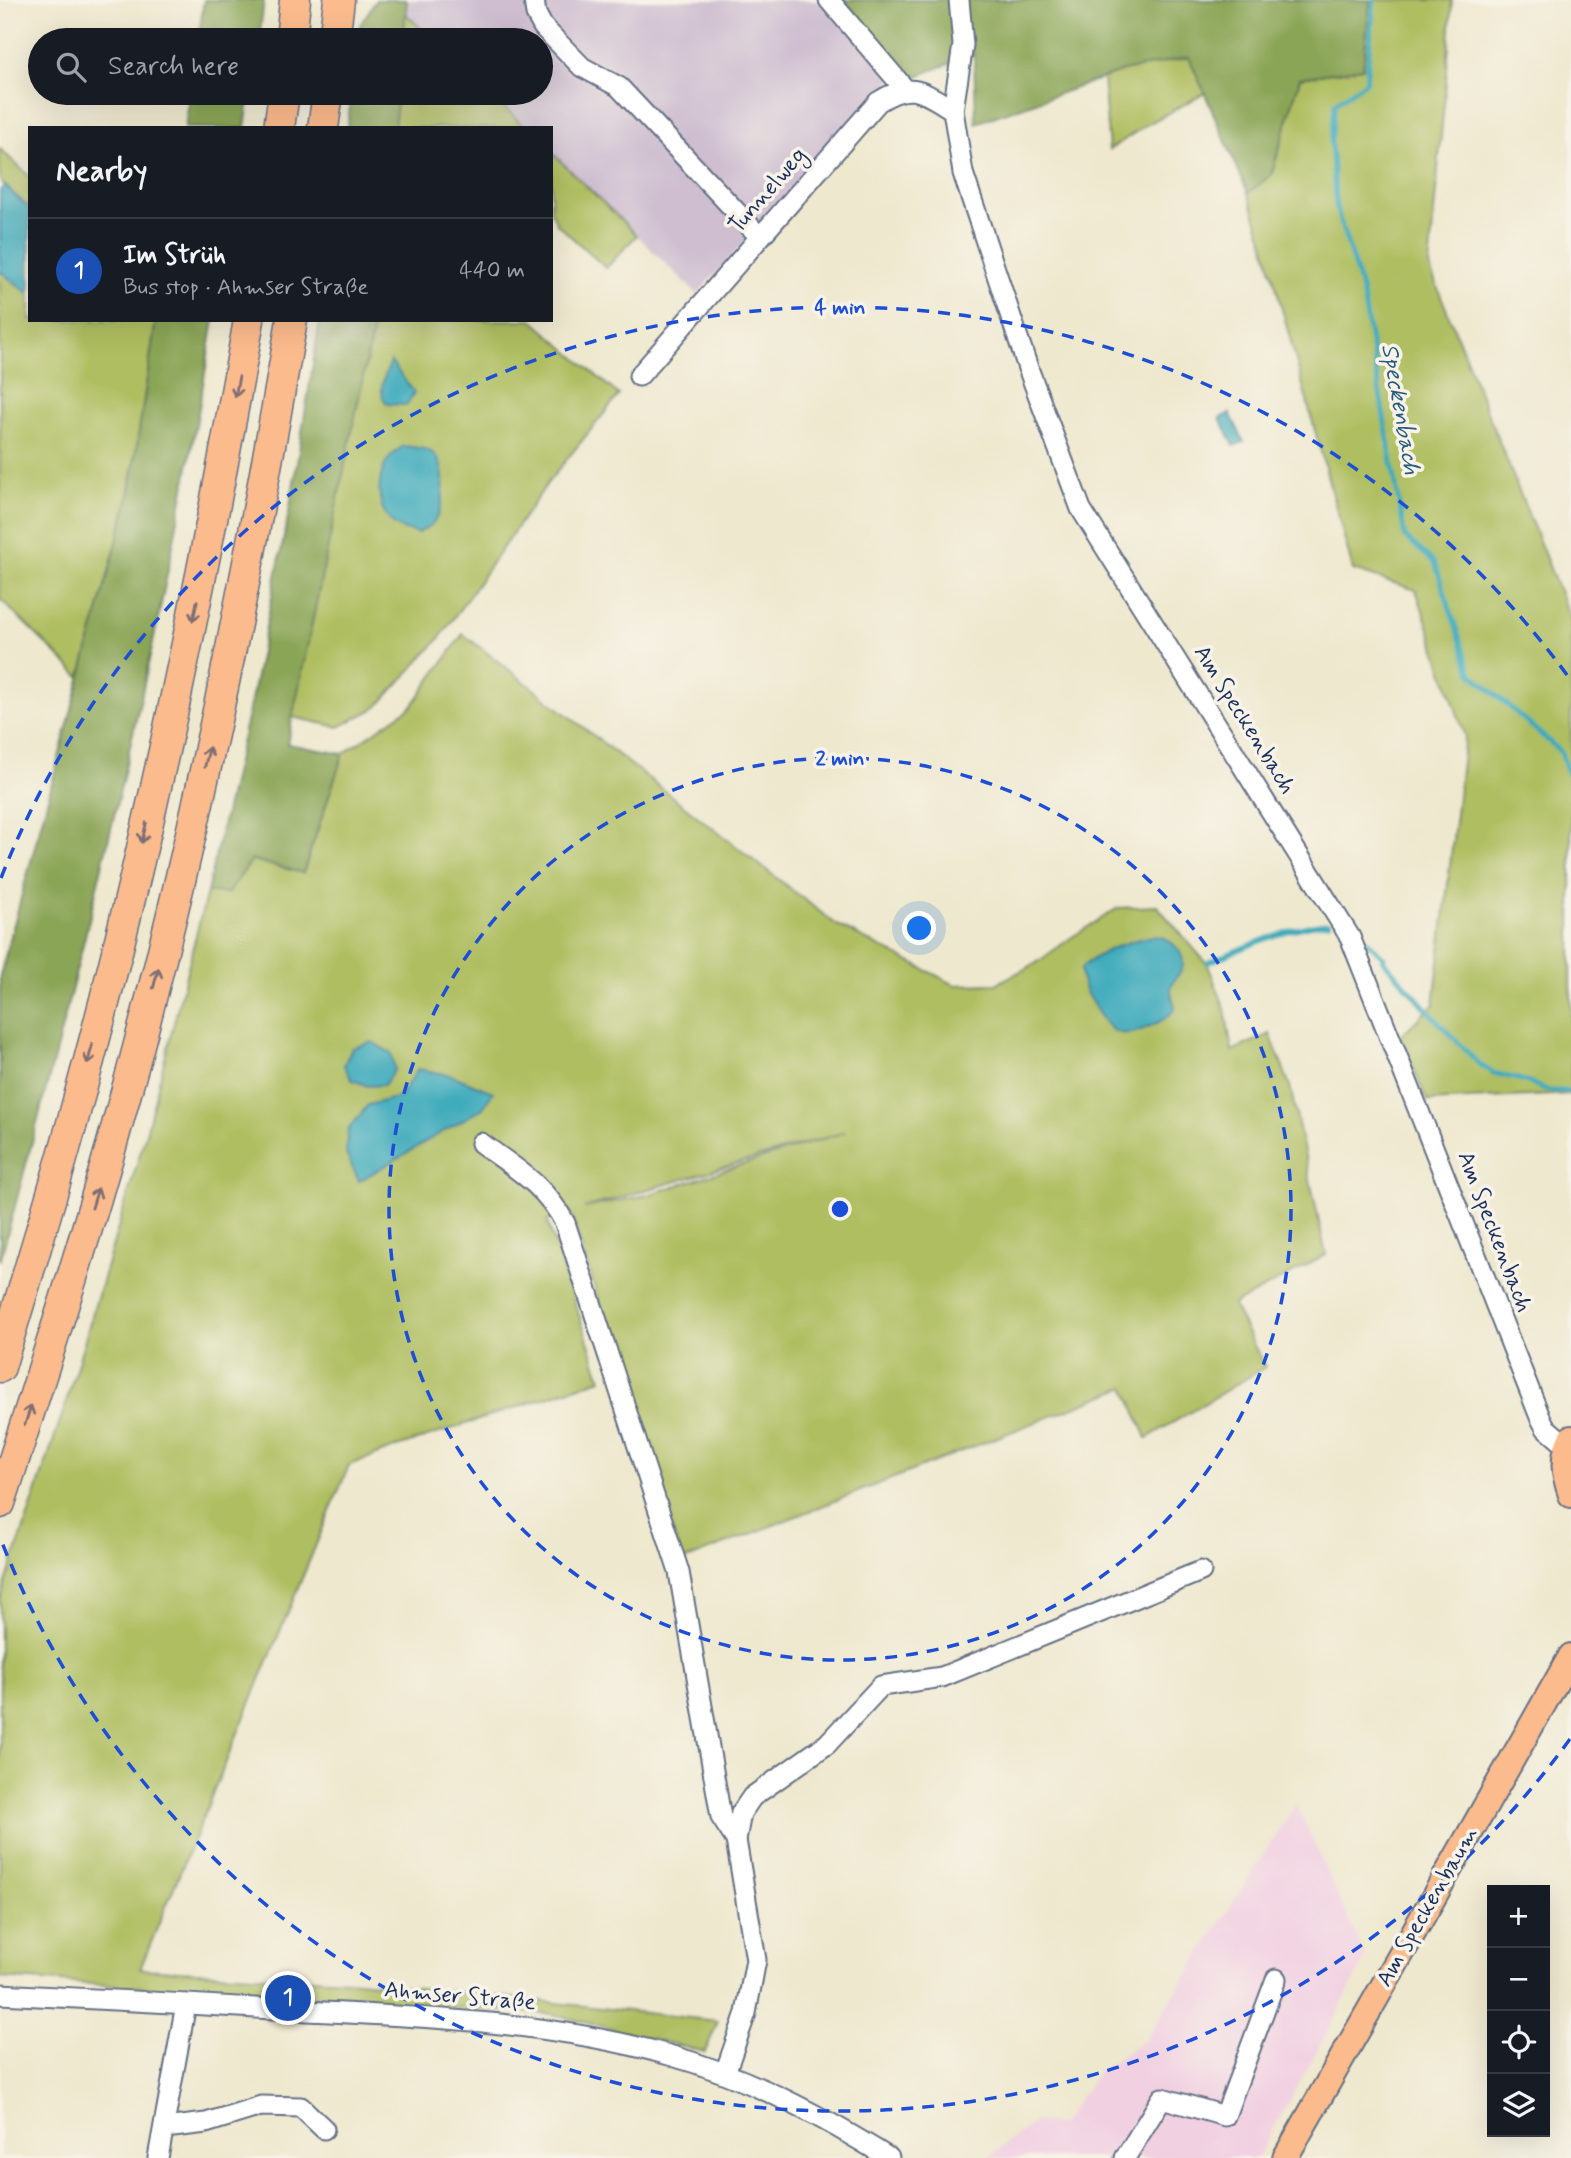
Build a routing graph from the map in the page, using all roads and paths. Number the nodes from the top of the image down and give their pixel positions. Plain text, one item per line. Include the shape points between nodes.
1 (295, 0) edge
2 (339, 0) edge
3 (534, 0) edge
4 (829, 0) edge
5 (959, 0) edge
6 (292, 28) edge
7 (336, 28) edge
8 (544, 28) edge
9 (553, 37) edge
10 (905, 88) junction
11 (282, 105) edge
12 (326, 105) edge
13 (953, 110) junction
14 (279, 126) edge
15 (323, 126) edge
16 (760, 237) junction
17 (249, 322) edge
18 (292, 322) edge
19 (639, 376) dead end
20 (481, 1143) dead end
21 (0, 1367) edge
22 (1569, 1442) edge
23 (1571, 1495) edge
24 (0, 1503) edge
25 (1202, 1571) dead end
26 (1571, 1656) edge
27 (736, 1840) junction
28 (1276, 1979) dead end
29 (0, 1994) edge
30 (186, 2004) junction
31 (725, 2074) junction
32 (165, 2128) junction
33 (324, 2129) dead end
34 (158, 2158) edge
35 (889, 2158) edge
36 (1125, 2158) edge
37 (1285, 2158) edge

1 - 6 highway
2 - 7 highway
3 - 8 street
4 - 10 street
5 - 13 street, Am Speckenbach via 963,45
9 - 16 street via 582,67 619,87
10 - 13 street via 922,91
10 - 16 street, Tunnelweg via 878,102
11 - 14 highway
12 - 15 highway
13 - 22 street, Am Speckenbach via 963,173 1081,509 1350,937 1540,1417 1546,1428
16 - 19 street, Tunnelweg
17 -> 21 highway via 196,603 150,809 75,1112
24 -> 18 highway via 112,1141 160,962 218,709
20 - 27 street via 541,1187 565,1223 679,1572 721,1817
22 - 23 main road via 1564,1461
25 - 27 street via 942,1677 881,1686 827,1744 752,1797 741,1813
26 - 37 main road, Am Speckenbaum
27 - 31 street via 756,1960 746,2013
28 - 36 street via 1225,2116 1162,2098
29 - 30 street, Ahmser Straße
30 - 31 street, Ahmser Straße via 537,2027 607,2039
30 - 32 street
31 - 35 street, Ahmser Straße via 788,2101
32 - 33 street via 206,2123 271,2105 302,2107
32 - 34 street

